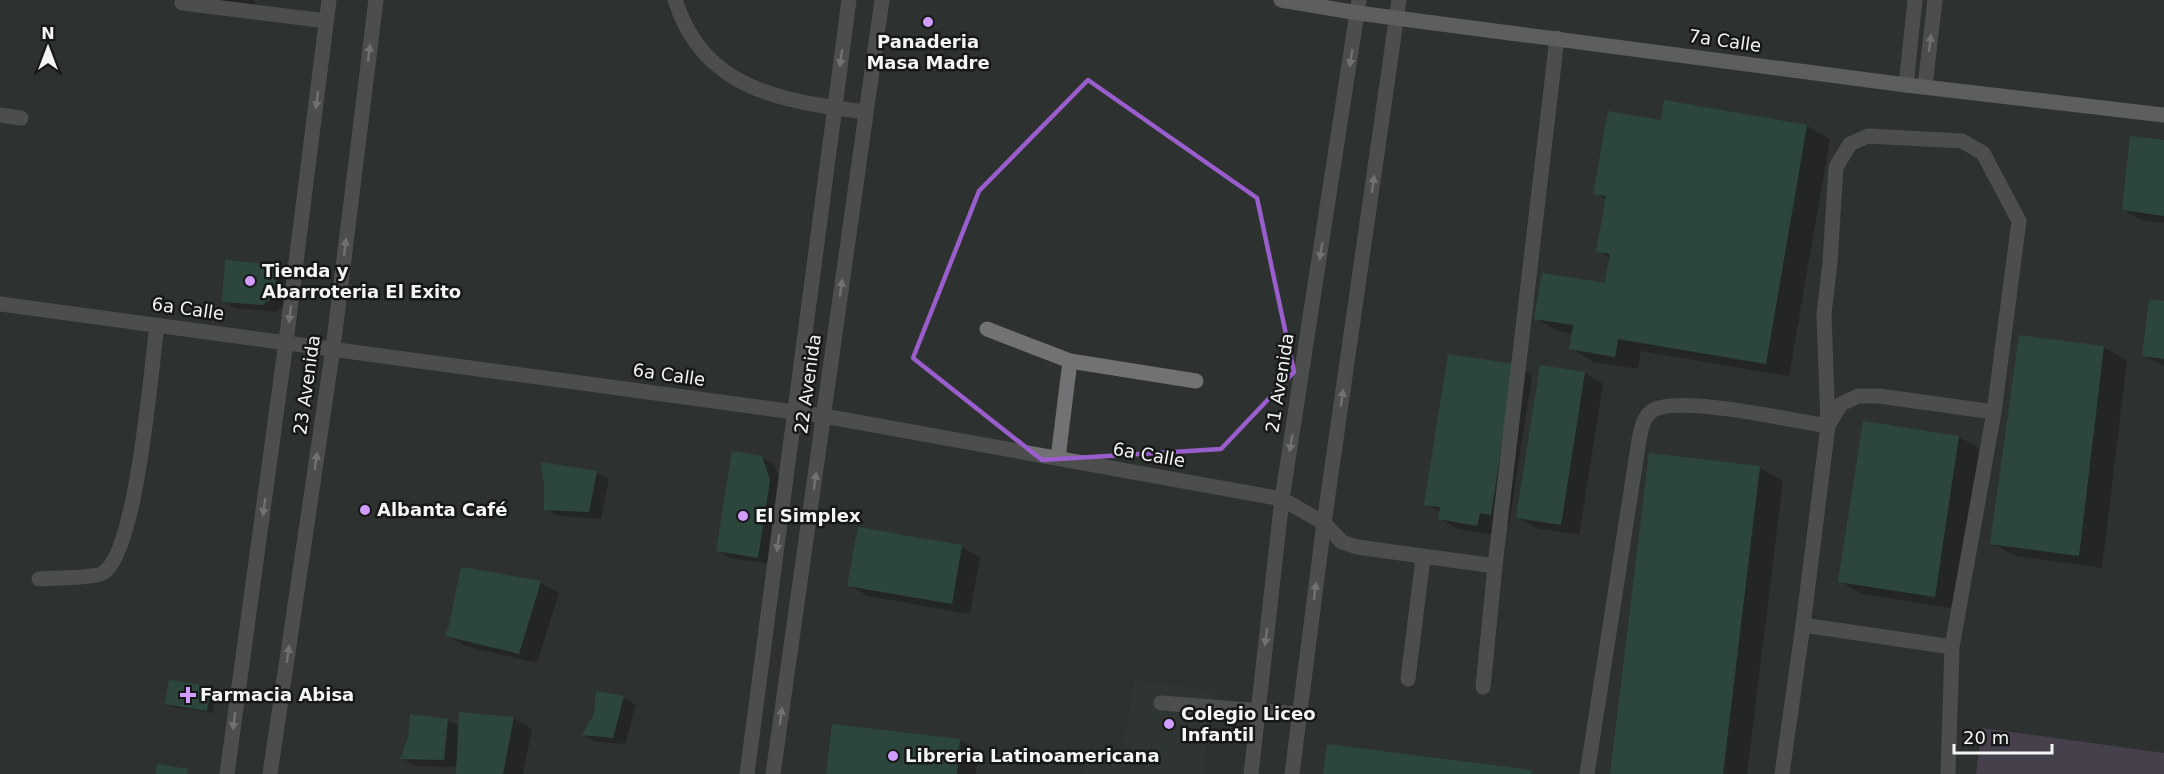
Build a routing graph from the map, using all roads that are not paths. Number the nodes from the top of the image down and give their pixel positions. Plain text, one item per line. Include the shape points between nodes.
1 (329, 0) edge
2 (375, 0) edge
3 (675, 0) edge
4 (849, 0) edge
5 (882, 0) edge
6 (1281, 0) edge
7 (1399, 0) edge
8 (1915, 0) edge
9 (1935, 0) edge
10 (182, 3) dead end
11 (1358, 6) edge
12 (1397, 18) junction
13 (326, 21) junction
14 (1557, 38) junction
15 (1906, 85) junction
16 (1924, 86) junction
17 (834, 108) junction
18 (865, 112) junction
19 (0, 115) edge
20 (2164, 115) edge
21 (21, 118) dead end
22 (0, 304) edge
23 (157, 325) junction
24 (987, 329) dead end
25 (286, 342) junction
26 (333, 348) junction
27 (1070, 361) junction
28 (1196, 381) dead end
29 (795, 412) junction
30 (1994, 412) junction
31 (824, 416) junction
32 (1828, 426) junction
33 (1058, 458) junction
34 (1282, 499) junction
35 (1324, 523) junction
36 (1423, 558) junction
37 (1495, 566) junction
38 (39, 579) dead end
39 (1803, 625) junction
40 (1952, 647) junction
41 (1408, 679) dead end
42 (1483, 687) dead end
43 (1161, 703) dead end
44 (1258, 711) junction
45 (1300, 714) junction
46 (226, 774) edge
47 (270, 774) edge
48 (747, 774) edge
49 (773, 774) edge
50 (1251, 774) edge
51 (1292, 774) edge
52 (1587, 774) edge
53 (1782, 774) edge
54 (1948, 774) edge

1 - 13 street, 23 Avenida
26 -> 2 street, 23 Avenida
3 - 17 street via 692,39 724,70 751,88
4 -> 17 street, 22 Avenida
5 - 18 street, 22 Avenida
6 - 11 main road, 7a Calle
7 - 12 street
8 - 15 street
16 -> 9 street
10 - 13 street
11 - 12 main road, 7a Calle
11 -> 34 street, 21 Avenida
12 - 14 main road, 7a Calle
35 -> 12 street
13 -> 25 street, 23 Avenida
14 - 15 main road, 7a Calle
14 - 37 street
15 - 16 main road, 7a Calle
16 - 20 main road, 7a Calle
17 - 18 street
17 - 29 street, 22 Avenida
31 -> 18 street, 22 Avenida
19 - 21 street
22 - 23 street, 6a Calle
23 - 25 street, 6a Calle
23 - 38 street via 135,490 120,550 101,574
24 - 27 street
25 - 26 street, 6a Calle
25 -> 46 street, 23 Avenida
26 - 29 street, 6a Calle
47 -> 26 street, 23 Avenida
27 - 28 street
27 - 33 street
29 - 31 street, 6a Calle
29 -> 48 street, 22 Avenida
30 - 32 street via 1858,396 1841,404
30 - 32 street via 2019,221 1983,153 1962,141 1868,136 1850,144 1836,167 1824,314
30 - 40 street
31 - 33 street, 6a Calle
49 -> 31 street, 22 Avenida
32 - 39 street
32 - 52 street via 1686,404 1664,406 1647,416 1639,440
33 - 34 street, 6a Calle
34 - 35 street, 6a Calle
34 -> 44 street, 21 Avenida
35 - 36 street, 6a Calle via 1348,545
45 -> 35 street
36 - 37 street, 6a Calle
36 - 41 street
37 - 42 street
39 - 40 street
39 - 53 street
40 - 54 street
43 - 44 street
44 - 45 street
44 - 50 street, 21 Avenida
45 - 51 street

